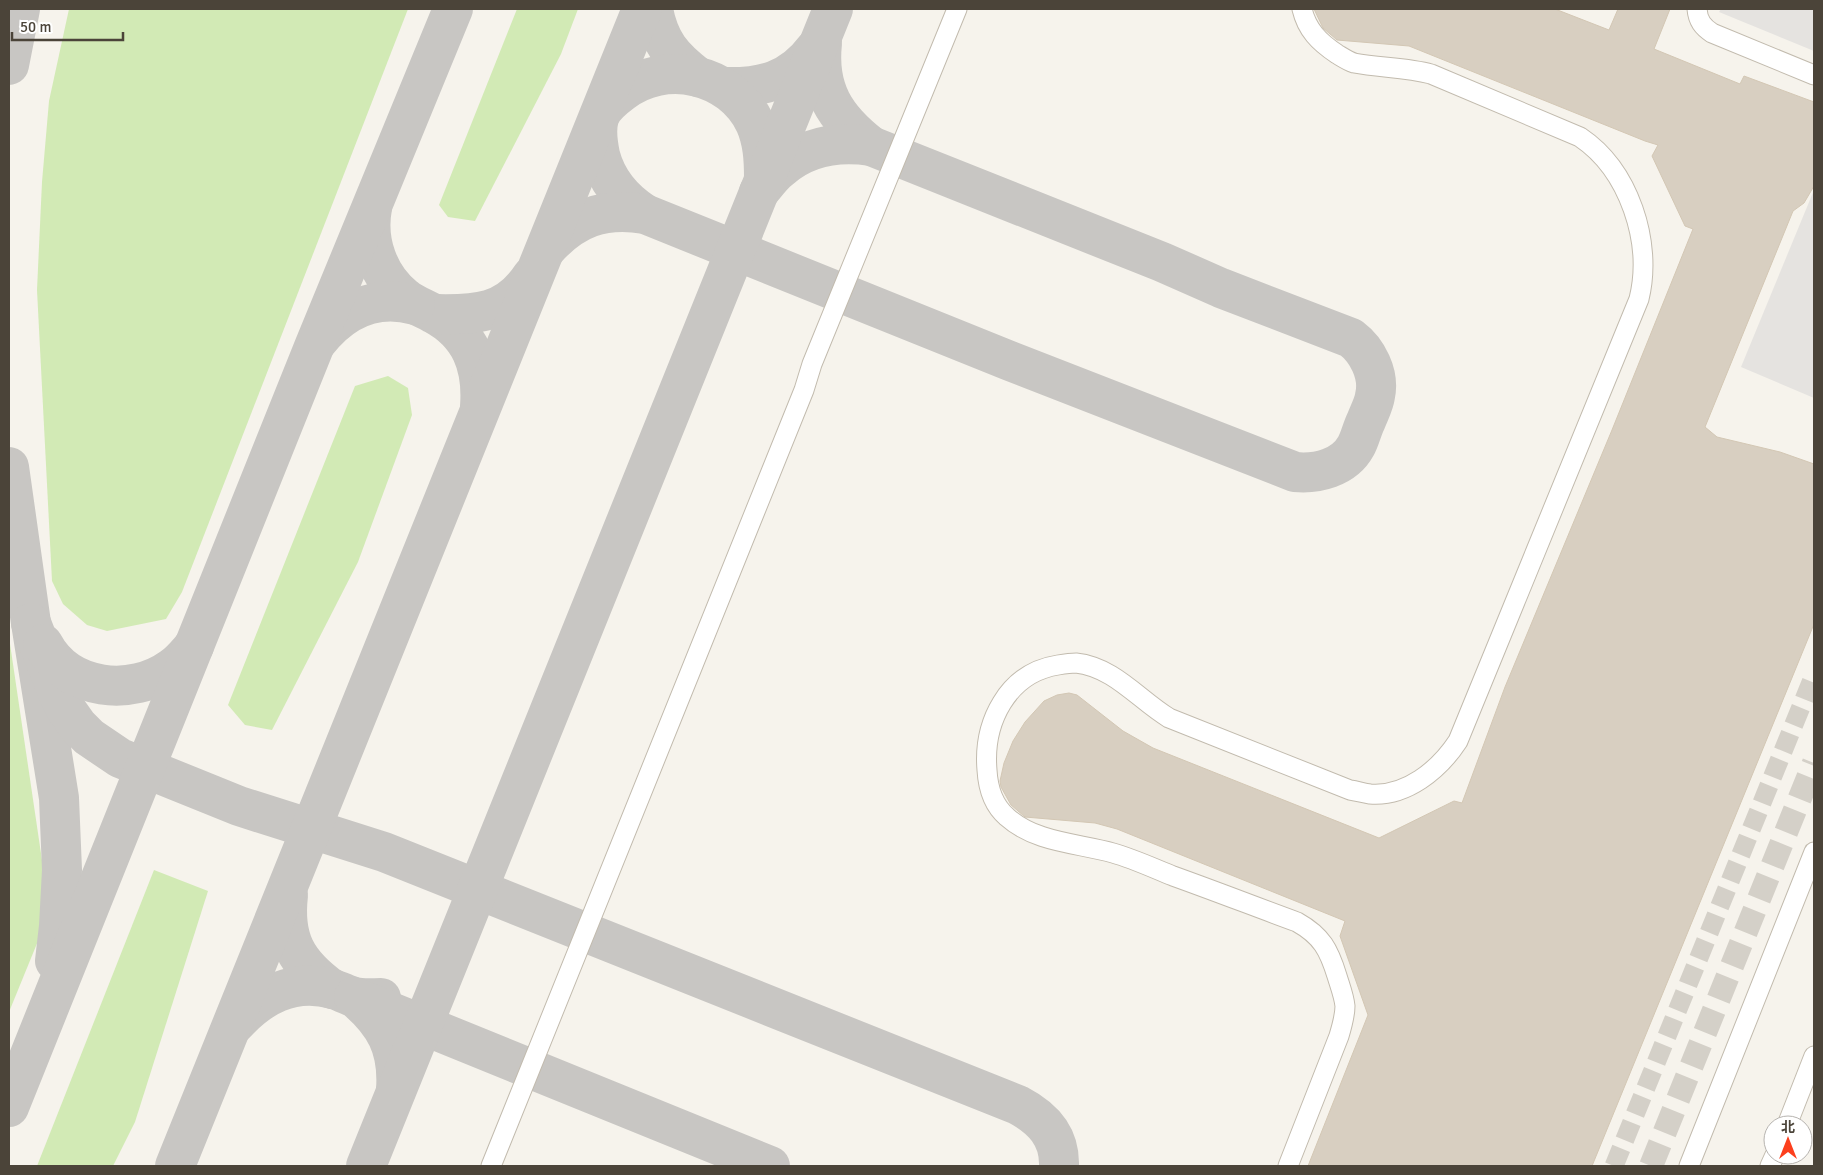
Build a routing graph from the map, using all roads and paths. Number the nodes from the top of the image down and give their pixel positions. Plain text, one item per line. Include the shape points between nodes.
1 (957, 9) edge
2 (1302, 9) edge
3 (1698, 9) edge
4 (1814, 75) edge
5 (1814, 852) edge
6 (1814, 1056) edge
7 (1791, 1115) edge
8 (491, 1166) edge
9 (1288, 1166) edge
10 (1689, 1166) edge

1 - 8 street
2 - 9 street via 1315,37 1351,62 1431,74 1590,144 1612,168 1628,199 1641,240 1644,272 1639,299 1458,741 1432,772 1412,784 1381,794 1350,790 1169,718 1114,677 1092,666 1074,663 1044,668 1024,678 995,712 986,748 988,785 996,805 1007,818 1029,832 1113,853 1298,922 1324,942 1342,990 1344,1017
3 - 4 street via 1700,21 1712,33
5 - 10 street
6 - 7 street

